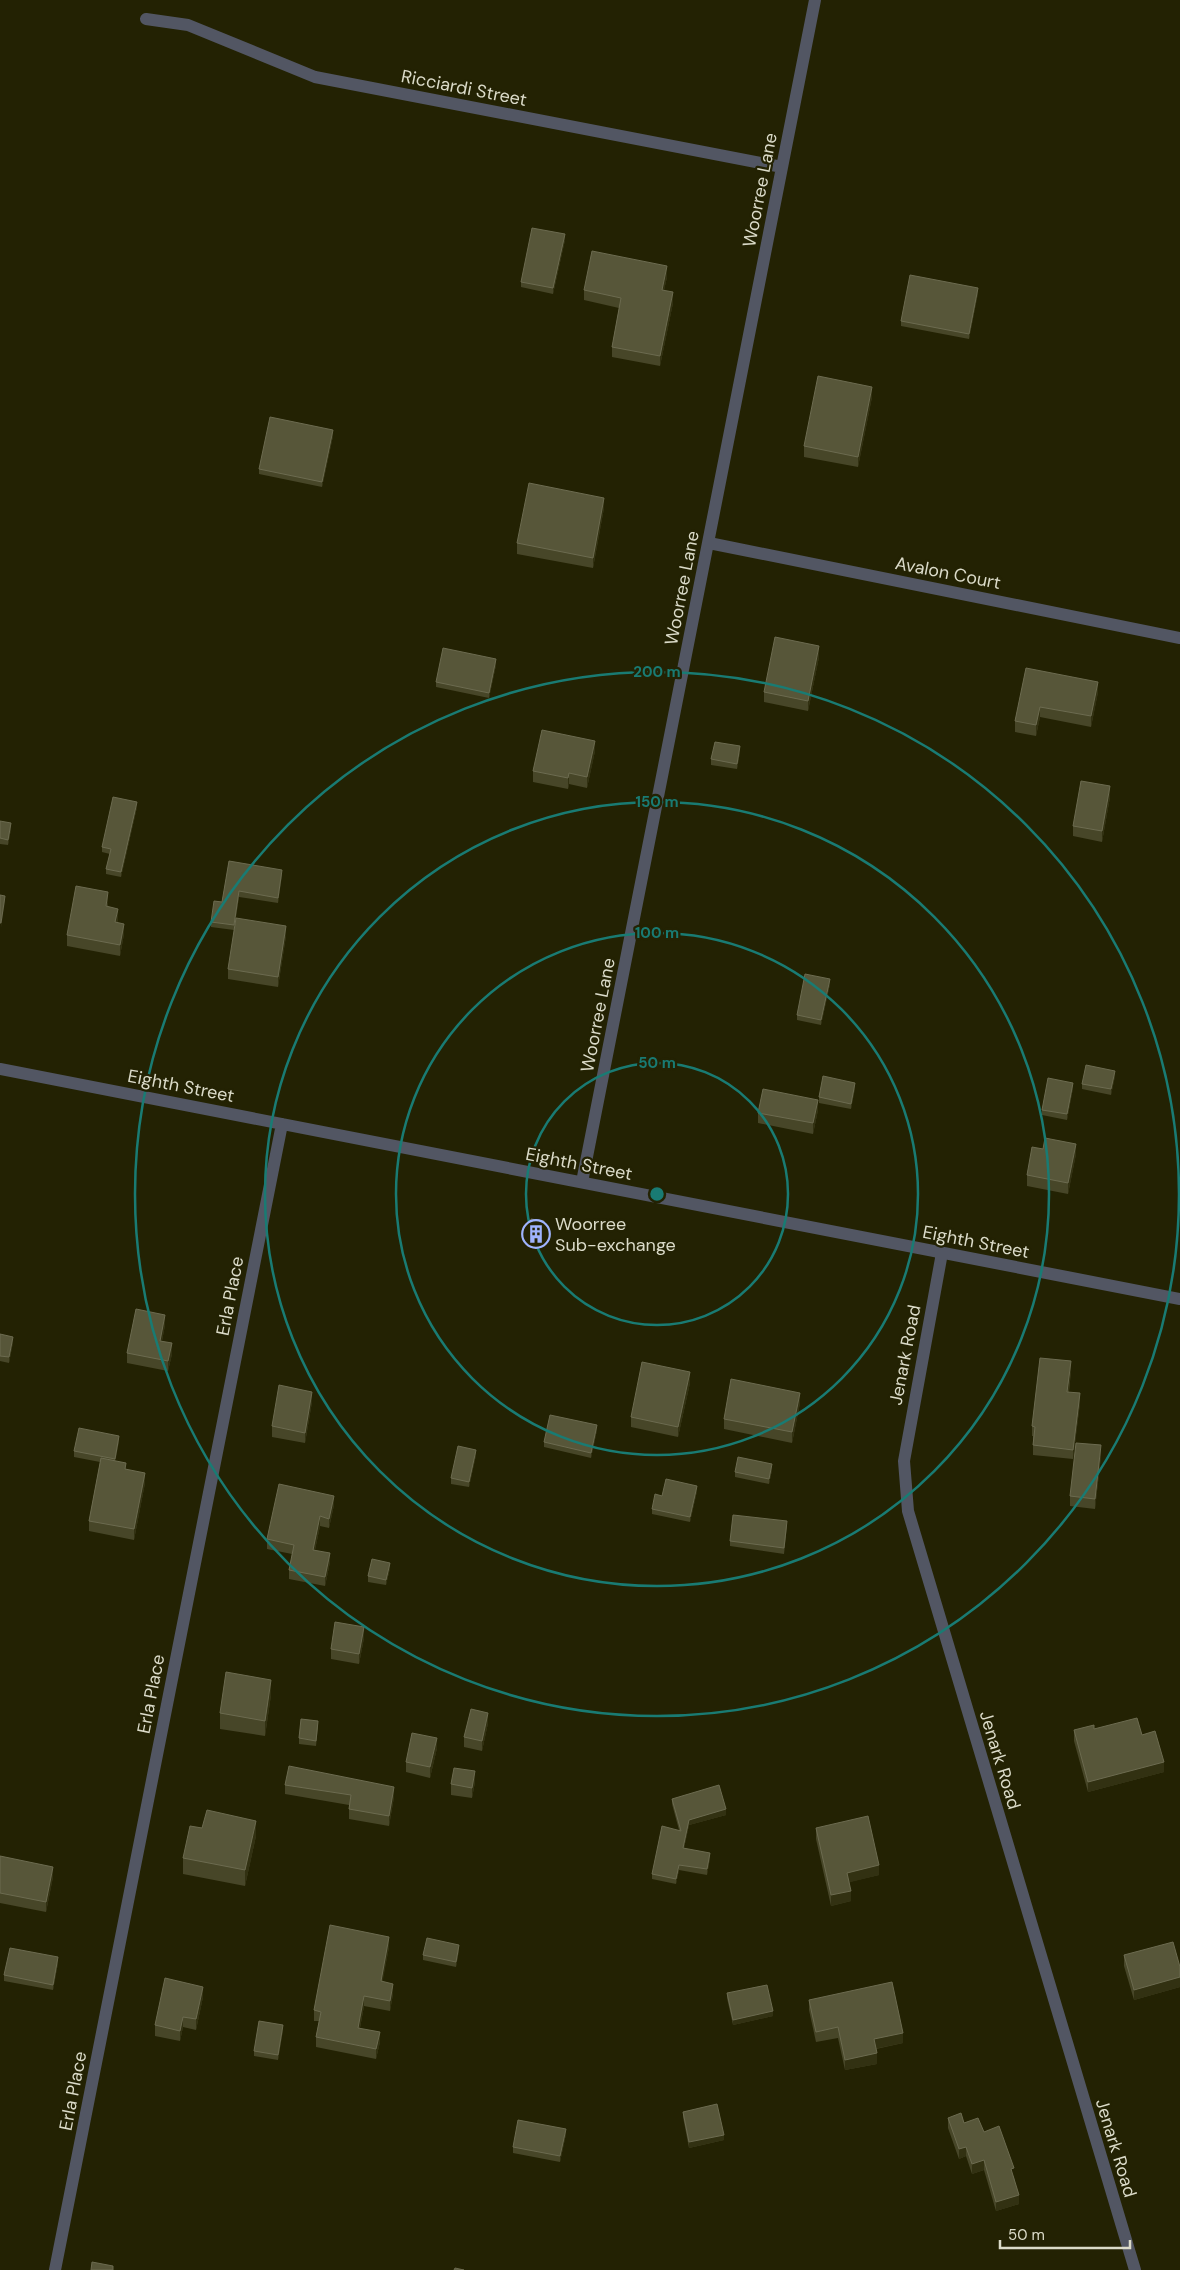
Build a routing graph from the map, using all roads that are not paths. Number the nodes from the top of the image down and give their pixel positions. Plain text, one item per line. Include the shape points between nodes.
1 (815, 0) edge
2 (146, 19) dead end
3 (782, 167) junction
4 (708, 543) junction
5 (1180, 638) edge
6 (0, 1069) edge
7 (282, 1124) junction
8 (582, 1182) junction
9 (942, 1253) junction
10 (1180, 1299) edge
11 (55, 2270) edge
12 (1134, 2270) edge

1 - 3 street, Woorree Lane
2 - 3 street, Ricciardi Street via 188,25 315,77
3 - 4 street, Woorree Lane
4 - 5 street, Avalon Court
4 - 8 street, Woorree Lane
6 - 7 street, Eighth Street
7 - 8 street, Eighth Street
7 - 11 street, Erla Place
8 - 9 street, Eighth Street
9 - 10 street, Eighth Street
9 - 12 street, Jenark Road via 904,1461 908,1511

